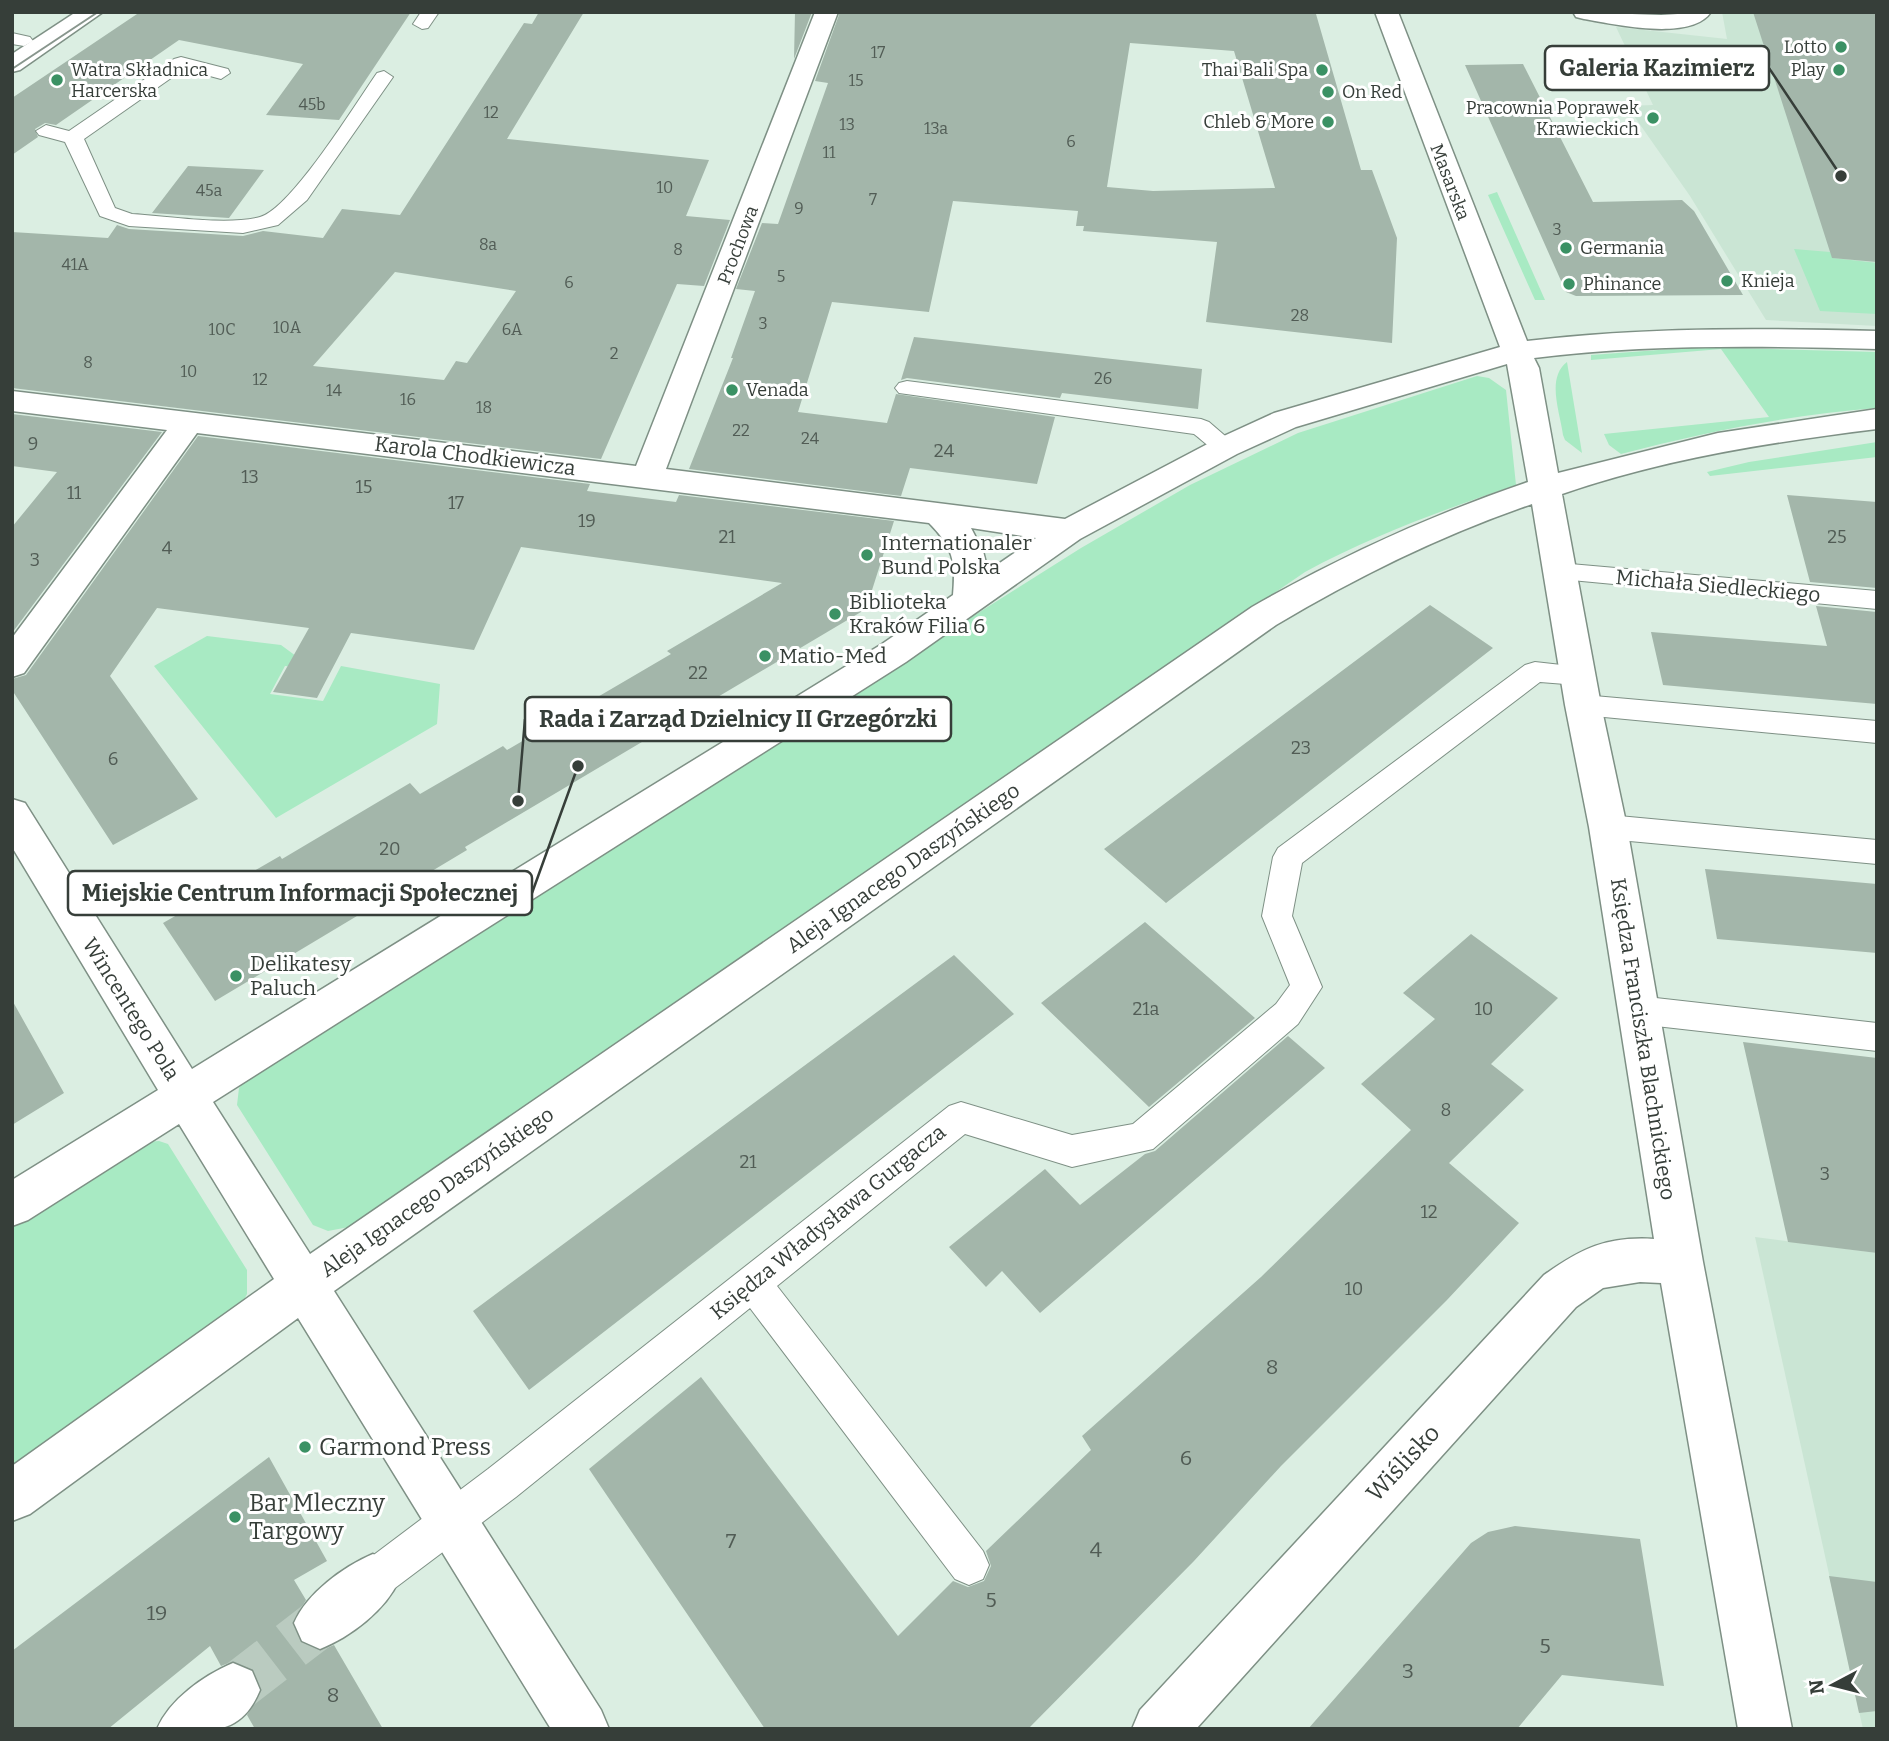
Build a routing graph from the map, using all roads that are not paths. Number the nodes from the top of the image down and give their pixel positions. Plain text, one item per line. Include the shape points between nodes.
1 (69, 12) edge
2 (92, 12) edge
3 (827, 12) edge
4 (1386, 12) edge
5 (1584, 12) edge
6 (1700, 12) edge
7 (16, 43) edge
8 (12, 65) edge
9 (221, 73) dead end
10 (384, 77) dead end
11 (47, 131) dead end
12 (72, 138) junction
13 (1877, 340) edge
14 (1518, 351) junction
15 (907, 388) dead end
16 (12, 401) edge
17 (1877, 419) edge
18 (189, 422) junction
19 (1226, 447) junction
20 (647, 477) junction
21 (1545, 488) junction
22 (938, 513) junction
23 (1069, 531) junction
24 (1559, 572) junction
25 (970, 598) junction
26 (1877, 600) edge
27 (12, 664) edge
28 (1580, 690) junction
29 (1877, 732) edge
30 (1608, 827) junction
31 (18, 836) edge
32 (1877, 852) edge
33 (1638, 1010) junction
34 (1877, 1037) edge
35 (184, 1096) junction
36 (12, 1205) edge
37 (1680, 1262) junction
38 (753, 1283) junction
39 (305, 1284) junction
40 (12, 1496) edge
41 (452, 1521) junction
42 (969, 1565) dead end
43 (373, 1580) joint
44 (320, 1623) tunnel mouth
45 (233, 1690) tunnel mouth
46 (184, 1729) edge
47 (582, 1729) edge
48 (1159, 1729) edge
49 (1765, 1729) edge

1 - 7 street
2 - 8 street
3 - 20 street, Prochowa
4 - 14 street, Masarska
5 - 6 street via 1669,22 1684,21
9 - 12 lane via 181,63
10 - 12 lane via 293,205 260,225 129,220 107,212
11 - 12 lane
13 - 14 street via 1737,336
14 - 19 street via 1286,420
14 - 21 street, Księdza Franciszka Blachnickiego
15 - 19 lane via 1201,427
16 - 18 street, Karola Chodkiewicza
17 - 21 street, Aleja Ignacego Daszyńskiego via 1763,434
18 - 20 street, Karola Chodkiewicza
18 - 27 street
19 - 23 street
20 - 22 street, Karola Chodkiewicza
21 - 24 street, Księdza Franciszka Blachnickiego
21 - 39 street, Aleja Ignacego Daszyńskiego via 1454,519 1369,556 1275,609
22 - 23 street, Karola Chodkiewicza
22 - 25 street via 960,533 969,553 973,571
23 - 25 street
24 - 26 lane, Michała Siedleckiego
24 - 28 street, Księdza Franciszka Blachnickiego
25 - 35 street via 894,653
28 - 29 lane
28 - 30 street, Księdza Franciszka Blachnickiego
28 - 38 lane, Księdza Władysława Gurgacza via 1535,672 1288,858 1278,916 1306,987 1287,1014 1141,1138 1072,1151 961,1117
30 - 32 lane
30 - 33 street, Księdza Franciszka Blachnickiego
31 - 35 street, Wincentego Pola
33 - 34 lane
33 - 37 street, Księdza Franciszka Blachnickiego
35 - 36 street
35 - 39 street
37 - 48 street, Wiślisko via 1594,1267 1560,1291
37 - 49 street, Księdza Franciszka Blachnickiego
38 - 41 lane, Księdza Władysława Gurgacza
38 - 42 lane
39 - 40 street, Aleja Ignacego Daszyńskiego
39 - 41 street
41 - 43 lane, Księdza Władysława Gurgacza
41 - 47 street
43 - 44 street, Księdza Władysława Gurgacza
45 - 46 street

